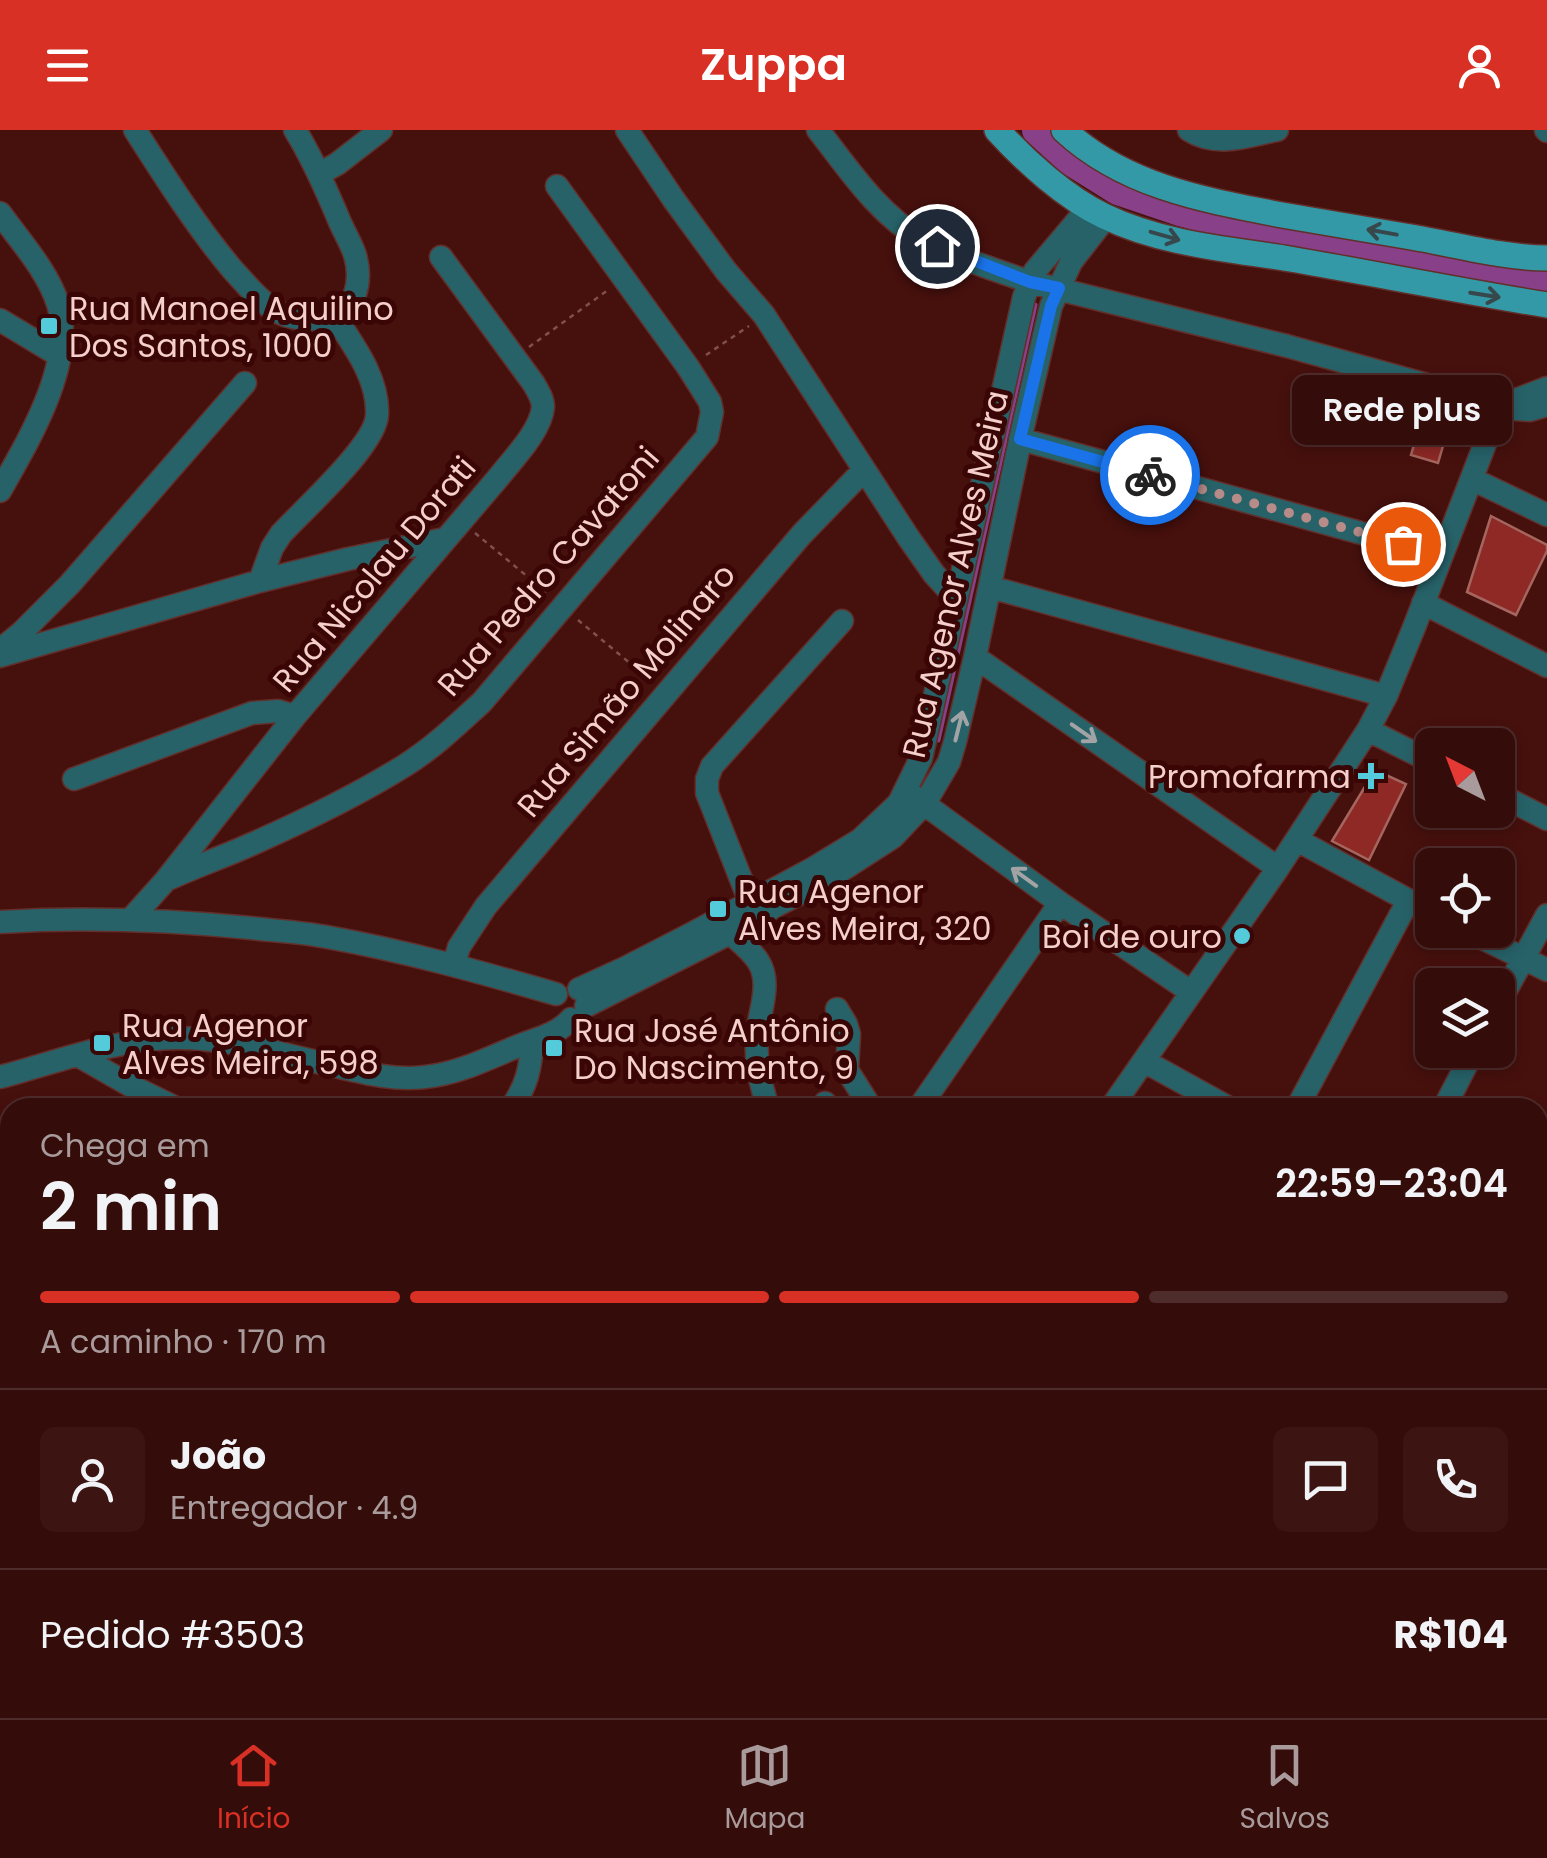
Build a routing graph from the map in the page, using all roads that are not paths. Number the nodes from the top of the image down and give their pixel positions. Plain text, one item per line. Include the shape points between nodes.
1 (135, 130) edge
2 (295, 130) edge
3 (381, 130) edge
4 (627, 130) edge
5 (818, 130) edge
6 (997, 130) edge
7 (1064, 130) edge
8 (1189, 130) edge
9 (1277, 130) edge
10 (319, 174) junction
11 (557, 186) dead end
12 (1098, 212) junction
13 (0, 213) edge
14 (441, 257) dead end
15 (1547, 258) edge
16 (1030, 282) junction
17 (1059, 288) junction
18 (1547, 305) edge
19 (336, 317) junction
20 (0, 320) edge
21 (60, 356) junction
22 (245, 383) dead end
23 (1547, 388) edge
24 (1500, 405) junction
25 (1541, 410) edge
26 (1020, 439) junction
27 (864, 470) junction
28 (1472, 479) junction
29 (0, 492) edge
30 (1547, 515) edge
31 (445, 539) junction
32 (1441, 555) junction
33 (260, 581) junction
34 (990, 587) junction
35 (956, 598) junction
36 (1423, 603) junction
37 (842, 621) dead end
38 (0, 654) edge
39 (976, 656) junction
40 (1547, 666) edge
41 (1386, 696) junction
42 (295, 716) junction
43 (1368, 730) junction
44 (1415, 754) edge
45 (921, 758) junction
46 (949, 762) junction
47 (74, 779) dead end
48 (915, 798) junction
49 (1515, 802) edge
50 (1547, 818) edge
51 (1296, 840) junction
52 (1278, 868) junction
53 (166, 880) junction
54 (1408, 901) junction
55 (750, 902) junction
56 (1060, 902) junction
57 (1415, 904) edge
58 (1547, 915) edge
59 (131, 919) junction
60 (0, 922) edge
61 (730, 933) junction
62 (1502, 948) edge
63 (1522, 958) junction
64 (454, 964) junction
65 (1547, 970) edge
66 (1515, 971) edge
67 (1190, 992) junction
68 (570, 1004) junction
69 (837, 1010) dead end
70 (538, 1038) junction
71 (79, 1056) junction
72 (1144, 1061) junction
73 (1465, 1068) edge
74 (0, 1077) edge
75 (156, 1098) edge
76 (517, 1098) edge
77 (763, 1098) edge
78 (860, 1098) edge
79 (925, 1098) edge
80 (1118, 1098) edge
81 (1211, 1098) edge
82 (1302, 1098) edge
83 (1449, 1098) edge

1 - 19 street via 216,250 266,305 293,318
2 - 10 street
3 - 10 street
4 - 27 street via 764,316
5 - 16 street via 878,204 918,237
6 - 12 main road via 1037,170
15 -> 7 main road via 1208,201 1114,166
8 - 9 street via 1216,140
10 - 19 street via 358,267 354,298
11 - 53 street, Rua Pedro Cavatoni via 710,402 707,437 482,702 445,736 344,800
12 - 16 street, Rua Agenor Alves Meira
12 - 17 street, Rua Agenor Alves Meira
12 -> 18 main road via 1217,249
13 - 21 street via 58,302
14 - 31 street, Rua Nicolau Dorati via 516,356 543,407 527,441
16 - 17 street
16 - 35 street, Rua Agenor Alves Meira
17 - 24 street
17 - 26 street, Rua Agenor Alves Meira
19 - 33 street via 373,387 376,428 281,534
20 - 21 street
21 - 29 street
22 - 38 street
23 - 24 street
24 - 25 street
24 - 28 street
26 - 32 street
26 - 34 street, Rua Agenor Alves Meira
27 - 35 street
27 - 64 street, Rua Simão Molinaro via 486,906
28 - 30 street
28 - 32 street
31 - 33 street
31 - 42 street, Rua Nicolau Dorati
32 - 36 street
33 - 38 street
34 - 39 street, Rua Agenor Alves Meira
34 - 41 street
35 - 45 street, Rua Agenor Alves Meira
36 - 40 street
36 - 41 street
37 - 55 street via 707,779
46 -> 39 street, Rua Agenor Alves Meira
39 -> 52 street
41 - 43 street
42 - 47 street via 278,710 252,714
42 - 53 street, Rua Nicolau Dorati
43 - 44 street
43 - 51 street
45 - 46 street
45 - 48 street, Rua Agenor Alves Meira
46 - 48 street, Rua Agenor Alves Meira
48 - 55 street, Rua Agenor Alves Meira via 860,840
56 -> 48 street
48 - 61 street, Rua Agenor Alves Meira via 893,837 876,850
49 - 50 street
51 - 52 street
51 - 54 street
52 - 67 street
53 - 59 street, Rua Nicolau Dorati
54 - 57 street
54 - 82 street
55 - 68 street, Rua Agenor Alves Meira
56 - 67 street
56 - 79 street
58 - 63 street
59 - 60 street
59 - 64 street via 327,937
61 - 68 street, Rua Agenor Alves Meira
61 - 77 street via 763,972 756,1058
62 - 63 street
63 - 65 street
63 - 66 street
64 - 68 street
67 - 72 street
68 - 70 street, Rua Agenor Alves Meira via 558,1032
69 - 78 street via 849,1034 847,1070
70 - 71 street, Rua Agenor Alves Meira via 421,1078 190,1039 124,1044
70 - 76 street
71 - 74 street, Rua Agenor Alves Meira
71 - 75 street
72 - 80 street
72 - 81 street
73 - 83 street

